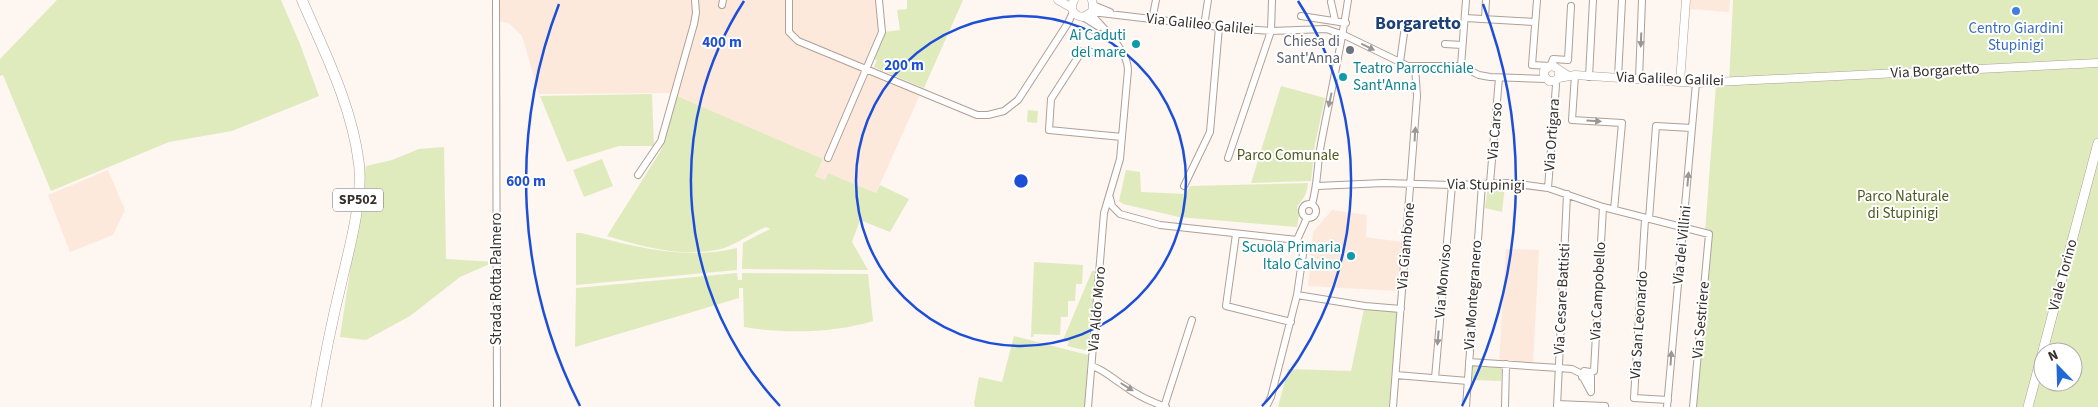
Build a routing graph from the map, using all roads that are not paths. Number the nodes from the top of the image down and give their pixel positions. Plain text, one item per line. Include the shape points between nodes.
1 (302, 0) edge
2 (496, 0) edge
3 (694, 0) edge
4 (789, 0) edge
5 (879, 0) edge
6 (1058, 0) edge
7 (1156, 0) edge
8 (1208, 0) edge
9 (1272, 0) edge
10 (1348, 0) edge
11 (1466, 0) edge
12 (1486, 0) edge
13 (1537, 0) edge
14 (1593, 0) edge
15 (1622, 0) edge
16 (1642, 0) edge
17 (1686, 0) edge
18 (1332, 2) dead end
19 (1571, 6) dead end
20 (1083, 9) edge
21 (1104, 14) junction
22 (1113, 14) junction
23 (1301, 16) dead end
24 (1464, 18) junction
25 (1485, 19) junction
26 (1152, 20) junction
27 (1335, 20) junction
28 (1098, 22) junction
29 (1536, 22) junction
30 (1346, 23) junction
31 (1204, 26) junction
32 (1405, 26) dead end
33 (1219, 27) junction
34 (1103, 29) junction
35 (1271, 31) junction
36 (1344, 35) junction
37 (1445, 44) dead end
38 (1462, 45) junction
39 (1102, 53) dead end
40 (1400, 62) junction
41 (2098, 63) edge
42 (1415, 66) junction
43 (1461, 66) junction
44 (866, 68) junction
45 (1553, 72) junction
46 (1571, 75) junction
47 (1590, 77) junction
48 (1499, 78) junction
49 (1618, 78) junction
50 (1639, 80) junction
51 (1773, 80) joint
52 (1680, 82) junction
53 (1696, 83) junction
54 (1692, 128) junction
55 (1122, 137) junction
56 (2098, 143) edge
57 (828, 158) dead end
58 (1228, 158) dead end
59 (638, 175) dead end
60 (1412, 182) junction
61 (1490, 183) junction
62 (1482, 184) junction
63 (1452, 185) junction
64 (1184, 186) dead end
65 (1317, 186) junction
66 (1548, 188) junction
67 (1567, 194) junction
68 (1110, 195) junction
69 (1603, 207) junction
70 (1614, 210) junction
71 (1115, 211) junction
72 (1647, 219) junction
73 (1104, 228) junction
74 (1684, 228) junction
75 (1236, 234) junction
76 (1709, 234) joint
77 (1297, 240) junction
78 (1297, 295) junction
79 (1401, 309) junction
80 (1192, 320) dead end
81 (1291, 322) junction
82 (1469, 362) junction
83 (1506, 364) junction
84 (1092, 366) junction
85 (1559, 368) junction
86 (1396, 375) junction
87 (1435, 378) junction
88 (1468, 380) junction
89 (1668, 404) edge
90 (1557, 405) edge
91 (1605, 406) edge
92 (316, 407) edge
93 (497, 407) edge
94 (1088, 407) edge
95 (1165, 407) edge
96 (1266, 407) edge
97 (1393, 407) edge
98 (1466, 407) edge
99 (1505, 407) edge
100 (1693, 407) edge
101 (2028, 407) edge

1 - 92 main road, SP502 via 353,127 359,167 350,243
2 - 93 street, Strada Rotta Palmero
3 - 59 street via 694,24 661,141
4 - 44 street via 788,26 794,38
5 - 44 street via 882,32
6 - 20 street
7 - 26 street
8 - 31 street
9 - 35 street
10 - 30 street
11 - 24 street
12 - 25 street
13 - 29 street
14 - 47 street
15 - 49 street
16 -> 50 street
17 - 52 street
18 - 27 street
19 - 45 street via 1568,60 1553,59
20 - 21 street, Via Galileo Galilei
20 - 22 street, Via Galileo Galilei
20 - 28 street, Via Aldo Moro
20 - 34 street, Via Aldo Moro
20 - 44 street via 1068,23 1018,100 996,114 977,115
21 - 22 street, Via Galileo Galilei
21 - 28 street
22 - 26 street, Via Galileo Galilei
23 - 27 street
24 - 25 street
24 - 38 street
25 - 29 street
26 - 31 street, Via Galileo Galilei
27 - 30 street
28 - 34 street, Via Aldo Moro
29 - 45 street, Via Galileo Galilei via 1532,65
30 - 36 street
31 - 33 street, Via Galileo Galilei
32 - 40 street
33 - 35 street, Via Galileo Galilei
33 - 64 street via 1210,132
34 - 55 street, Via Aldo Moro via 1128,62
35 - 36 street, Via Galileo Galilei via 1326,30
35 - 58 street
36 -> 40 street, Via Galileo Galilei
36 -> 65 street via 1321,147
37 - 38 street
38 - 43 street
39 - 55 street via 1082,51 1051,99 1049,130
40 - 42 street, Via Galileo Galilei
41 - 51 street, Via Borgaretto
42 - 43 street, Via Galileo Galilei
60 -> 42 street, Via Giambone via 1417,96
43 - 48 street, Via Galileo Galilei via 1479,75
44 - 57 street
45 - 46 street, Via Galileo Galilei
45 - 48 street, Via Galileo Galilei
45 - 66 street, Via Ortigara via 1556,85
46 - 47 street, Via Galileo Galilei
46 -> 70 street via 1572,120 1622,123
47 - 49 street, Via Galileo Galilei
48 - 61 street, Via Carso
49 - 50 street, Via Galileo Galilei
50 - 52 street, Via Galileo Galilei
51 - 53 street, Via Galileo Galilei
52 - 53 street, Via Galileo Galilei
53 - 54 street, Via dei Villini
54 - 72 street via 1656,126
74 -> 54 street, Via dei Villini
55 - 68 street, Via Aldo Moro
56 - 101 main road, Viale Torino
60 - 63 street, Via Stupinigi
60 - 65 street, Via Stupinigi
60 - 79 street, Via Giambone
61 - 62 street, Via Stupinigi
61 - 66 street, Via Stupinigi
62 - 63 street, Via Stupinigi
62 - 82 street, Via Montegranero
63 -> 87 street, Via Monviso
65 - 77 street via 1312,204 1316,213 1307,218
66 - 67 street, Via Stupinigi
67 - 69 street, Via Stupinigi
67 - 85 street, Via Cesare Battisti
68 - 71 street
68 - 73 street, Via Aldo Moro via 1104,213
69 - 70 street, Via Stupinigi
69 - 85 street, Via Campobello via 1594,371 1586,374
70 - 72 street, Via Stupinigi
71 - 73 street, Via Aldo Moro
71 - 75 street via 1160,225
72 - 74 street, Via Stupinigi
72 - 89 street, Via San Leonardo via 1634,398
73 - 84 street, Via Aldo Moro
74 - 76 street, Via Stupinigi
89 -> 74 street, Via dei Villini
75 - 77 street
75 - 81 street via 1226,306
76 - 100 street, Via Sestriere
77 - 78 street via 1303,254
78 - 79 street, Via Giambone
78 - 81 street
79 - 86 street, Via Giambone
80 - 95 street
81 - 96 street
82 - 83 street, Via Campobello
82 - 88 street, Via Montegranero
83 - 85 street, Via Campobello
83 - 99 street
84 - 94 street
84 -> 95 street, Via Aldo Moro
85 - 90 street, Via Cesare Battisti
86 - 87 street
86 - 97 street, Via Giambone
87 - 88 street
88 - 98 street, Via Montegranero
90 - 91 street, Via Cesare Battisti

